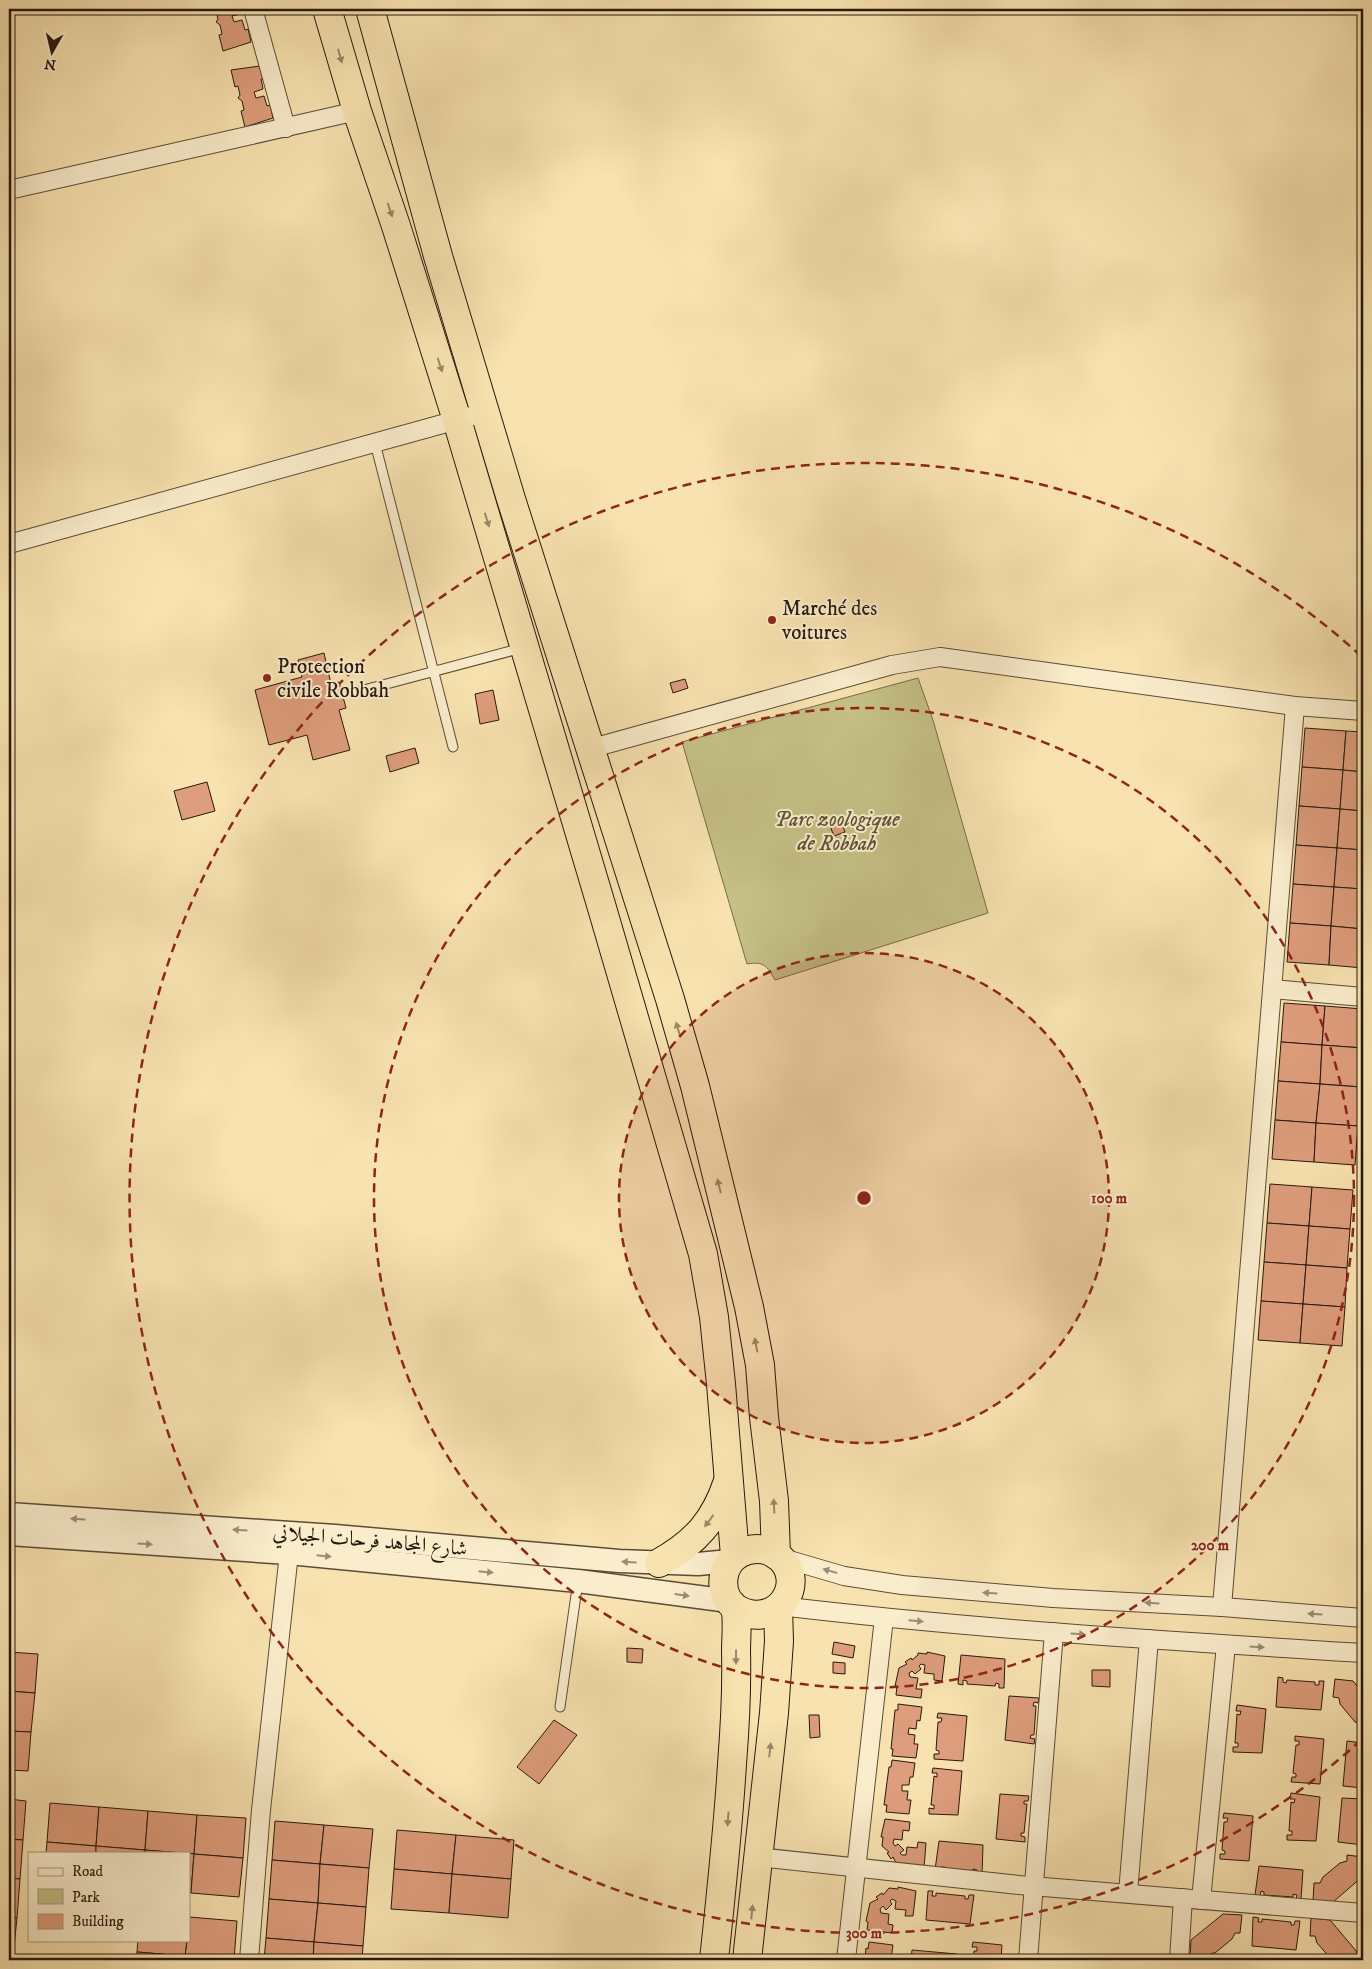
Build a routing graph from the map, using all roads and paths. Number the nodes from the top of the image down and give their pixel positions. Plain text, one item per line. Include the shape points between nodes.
1 (253, 9) edge
2 (327, 9) edge
3 (370, 9) edge
4 (357, 111) junction
5 (286, 128) junction
6 (9, 190) edge
7 (486, 412) junction
8 (457, 420) junction
9 (375, 443) junction
10 (9, 544) edge
11 (525, 647) junction
12 (434, 671) junction
13 (360, 691) dead end
14 (1294, 706) junction
15 (1363, 711) edge
16 (453, 747) dead end
17 (590, 750) junction
18 (1272, 989) junction
19 (1363, 997) edge
20 (730, 1477) junction
21 (9, 1514) edge
22 (9, 1534) edge
23 (289, 1553) junction
24 (777, 1556) junction
25 (733, 1558) junction
26 (659, 1563) junction
27 (578, 1581) junction
28 (732, 1605) junction
29 (779, 1607) junction
30 (1222, 1607) junction
31 (884, 1618) junction
32 (1363, 1618) edge
33 (1054, 1632) junction
34 (1149, 1638) junction
35 (1226, 1645) junction
36 (1363, 1653) edge
37 (560, 1707) dead end
38 (758, 1857) junction
39 (857, 1867) junction
40 (1034, 1886) junction
41 (1128, 1893) junction
42 (1192, 1899) junction
43 (1363, 1914) edge
44 (249, 1960) edge
45 (714, 1960) edge
46 (746, 1960) edge
47 (846, 1960) edge
48 (1028, 1960) edge
49 (1178, 1960) edge

1 - 5 street
2 -> 4 highway
3 - 7 highway via 438,256
4 - 5 street
4 -> 8 highway
5 - 6 street
7 - 8 street
7 - 17 highway
8 - 9 street
8 -> 11 highway
9 - 10 street
9 - 12 lane
11 - 12 lane
11 - 20 highway via 703,1254 714,1317
12 - 13 lane
12 - 16 lane
14 - 15 street
14 - 17 street via 940,658 892,665
14 - 18 street
24 -> 17 highway via 760,1366 748,1308 670,999
18 - 19 street
18 - 30 street
20 - 25 highway
20 -> 26 highway via 719,1506 697,1537
26 -> 21 street, شارع المجاهد فرحات الجيلاني
22 -> 23 street, شارع المجاهد فرحات الجيلاني
23 -> 27 street, شارع المجاهد فرحات الجيلاني
23 - 44 street via 261,1810
24 - 25 highway via 759,1549
24 - 29 highway via 789,1573 790,1582 786,1599
30 -> 24 street via 902,1586 844,1576
25 - 26 street, شارع المجاهد فرحات الجيلاني via 698,1564
25 - 28 highway via 723,1576 725,1594
27 -> 28 street, شارع المجاهد فرحات الجيلاني
27 - 37 lane
28 - 29 highway via 752,1616 771,1613
28 -> 45 highway via 735,1718 727,1841
29 - 31 street
38 -> 29 highway via 777,1673
32 -> 30 street
31 -> 33 street
31 - 39 street
33 -> 34 street
33 - 40 street
34 - 35 street
34 - 41 street
35 -> 36 street
35 - 42 street
38 - 39 street
46 -> 38 highway
39 - 40 street
39 - 47 street
40 - 41 street
40 - 48 street
41 - 42 street
42 - 43 street
42 - 49 street

